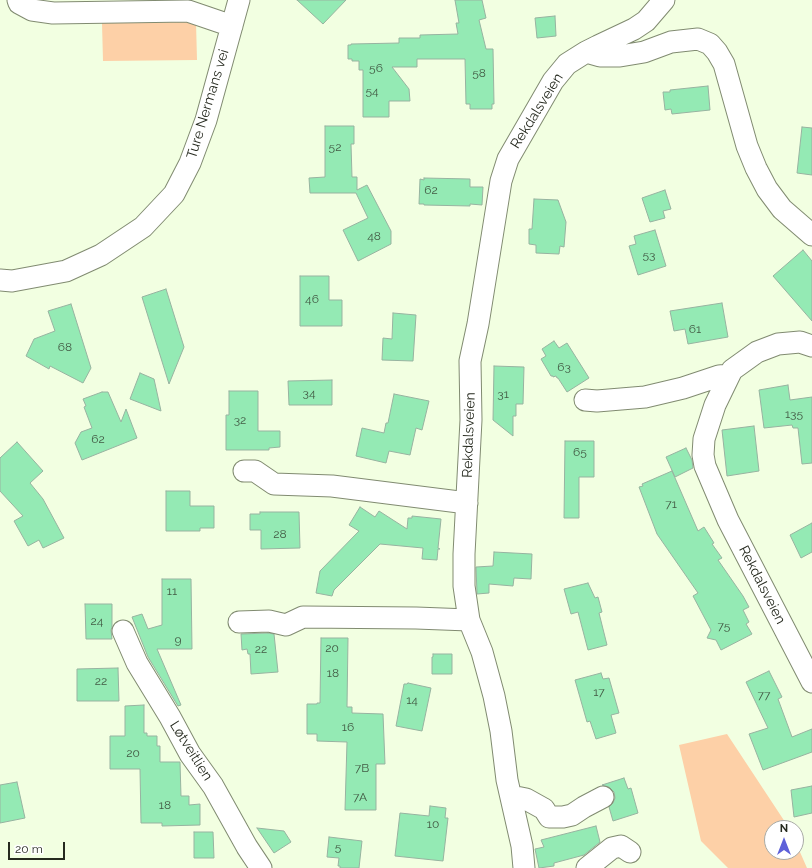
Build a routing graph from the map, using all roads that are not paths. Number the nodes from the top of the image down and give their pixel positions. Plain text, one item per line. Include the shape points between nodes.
1 (18, 0) edge
2 (239, 0) edge
3 (664, 0) edge
4 (232, 26) junction
5 (586, 52) junction
6 (812, 235) edge
7 (0, 280) edge
8 (812, 346) edge
9 (729, 374) junction
10 (585, 400) dead end
11 (244, 471) dead end
12 (467, 503) junction
13 (469, 620) junction
14 (238, 622) dead end
15 (123, 631) dead end
16 (812, 682) edge
17 (511, 796) junction
18 (603, 798) dead end
19 (630, 852) dead end
20 (261, 868) edge
21 (524, 868) edge
22 (587, 868) edge

1 - 4 street via 32,10 53,13 188,11
2 - 4 street, Ture Nermans vei
3 - 5 street, Rekdalsveien via 646,21
4 - 7 street, Ture Nermans vei via 206,120 190,163 174,194 143,227 101,255 66,271 12,281
5 - 6 street via 600,56 620,56 684,40 698,39 710,44 724,64 747,146 767,189 782,209
5 - 12 street, Rekdalsveien via 567,64 553,81 504,166 470,361 471,420
8 - 9 street via 800,342 778,344 758,352
9 - 10 street via 645,397
9 - 16 street, Rekdalsveien via 704,439 705,466 728,520
11 - 12 street via 256,471 274,484 332,486
12 - 13 street, Rekdalsveien via 464,586
13 - 14 street via 303,617 286,625 269,621
13 - 17 street, Rekdalsveien via 482,652 493,691
15 - 20 street, Løtveitlien via 148,683
17 - 18 street via 526,799 544,809 549,817 572,815
17 - 21 street, Rekdalsveien
19 - 22 street via 621,846 612,848

